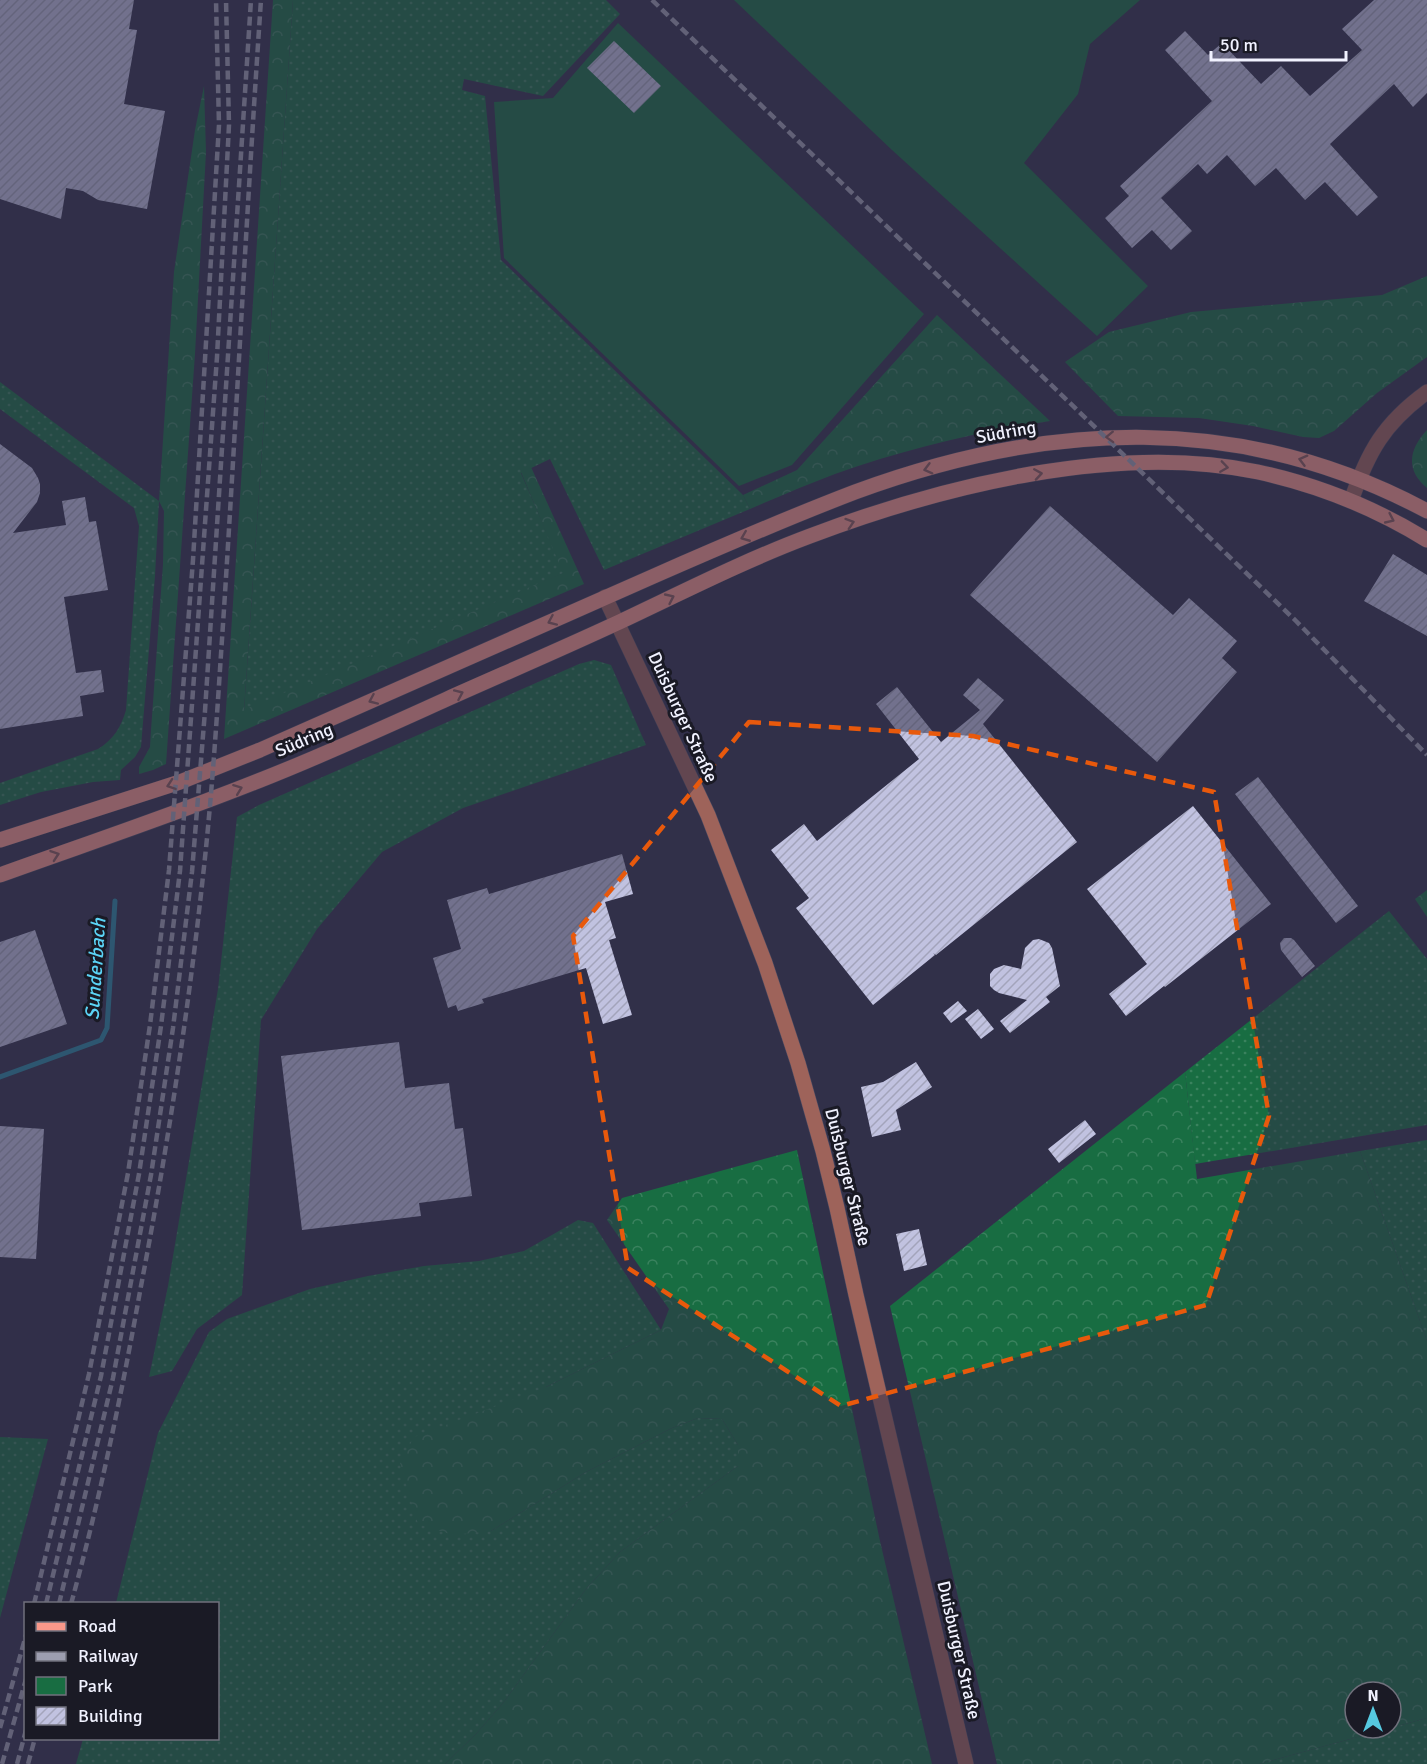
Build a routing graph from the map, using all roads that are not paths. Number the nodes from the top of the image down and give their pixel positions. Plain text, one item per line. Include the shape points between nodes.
1 (1427, 392) edge
2 (1359, 478) junction
3 (1351, 501) junction
4 (1427, 511) edge
5 (1427, 540) edge
6 (605, 597) junction
7 (617, 623) junction
8 (0, 840) edge
9 (0, 875) edge
10 (966, 1764) edge

1 - 2 street via 1383,433
2 - 3 street
2 - 4 main road, Südring
2 -> 6 main road, Südring via 1246,446 1210,441 1136,436 1071,440 984,454 856,492
3 -> 5 main road, Südring
7 -> 3 main road, Südring via 810,536 990,482 1082,467 1166,462 1254,471
6 - 7 street
6 -> 8 main road, Südring via 260,750 180,782
9 -> 7 main road, Südring via 262,779
7 - 10 street, Duisburger Straße via 708,815 765,963 798,1063 837,1208

